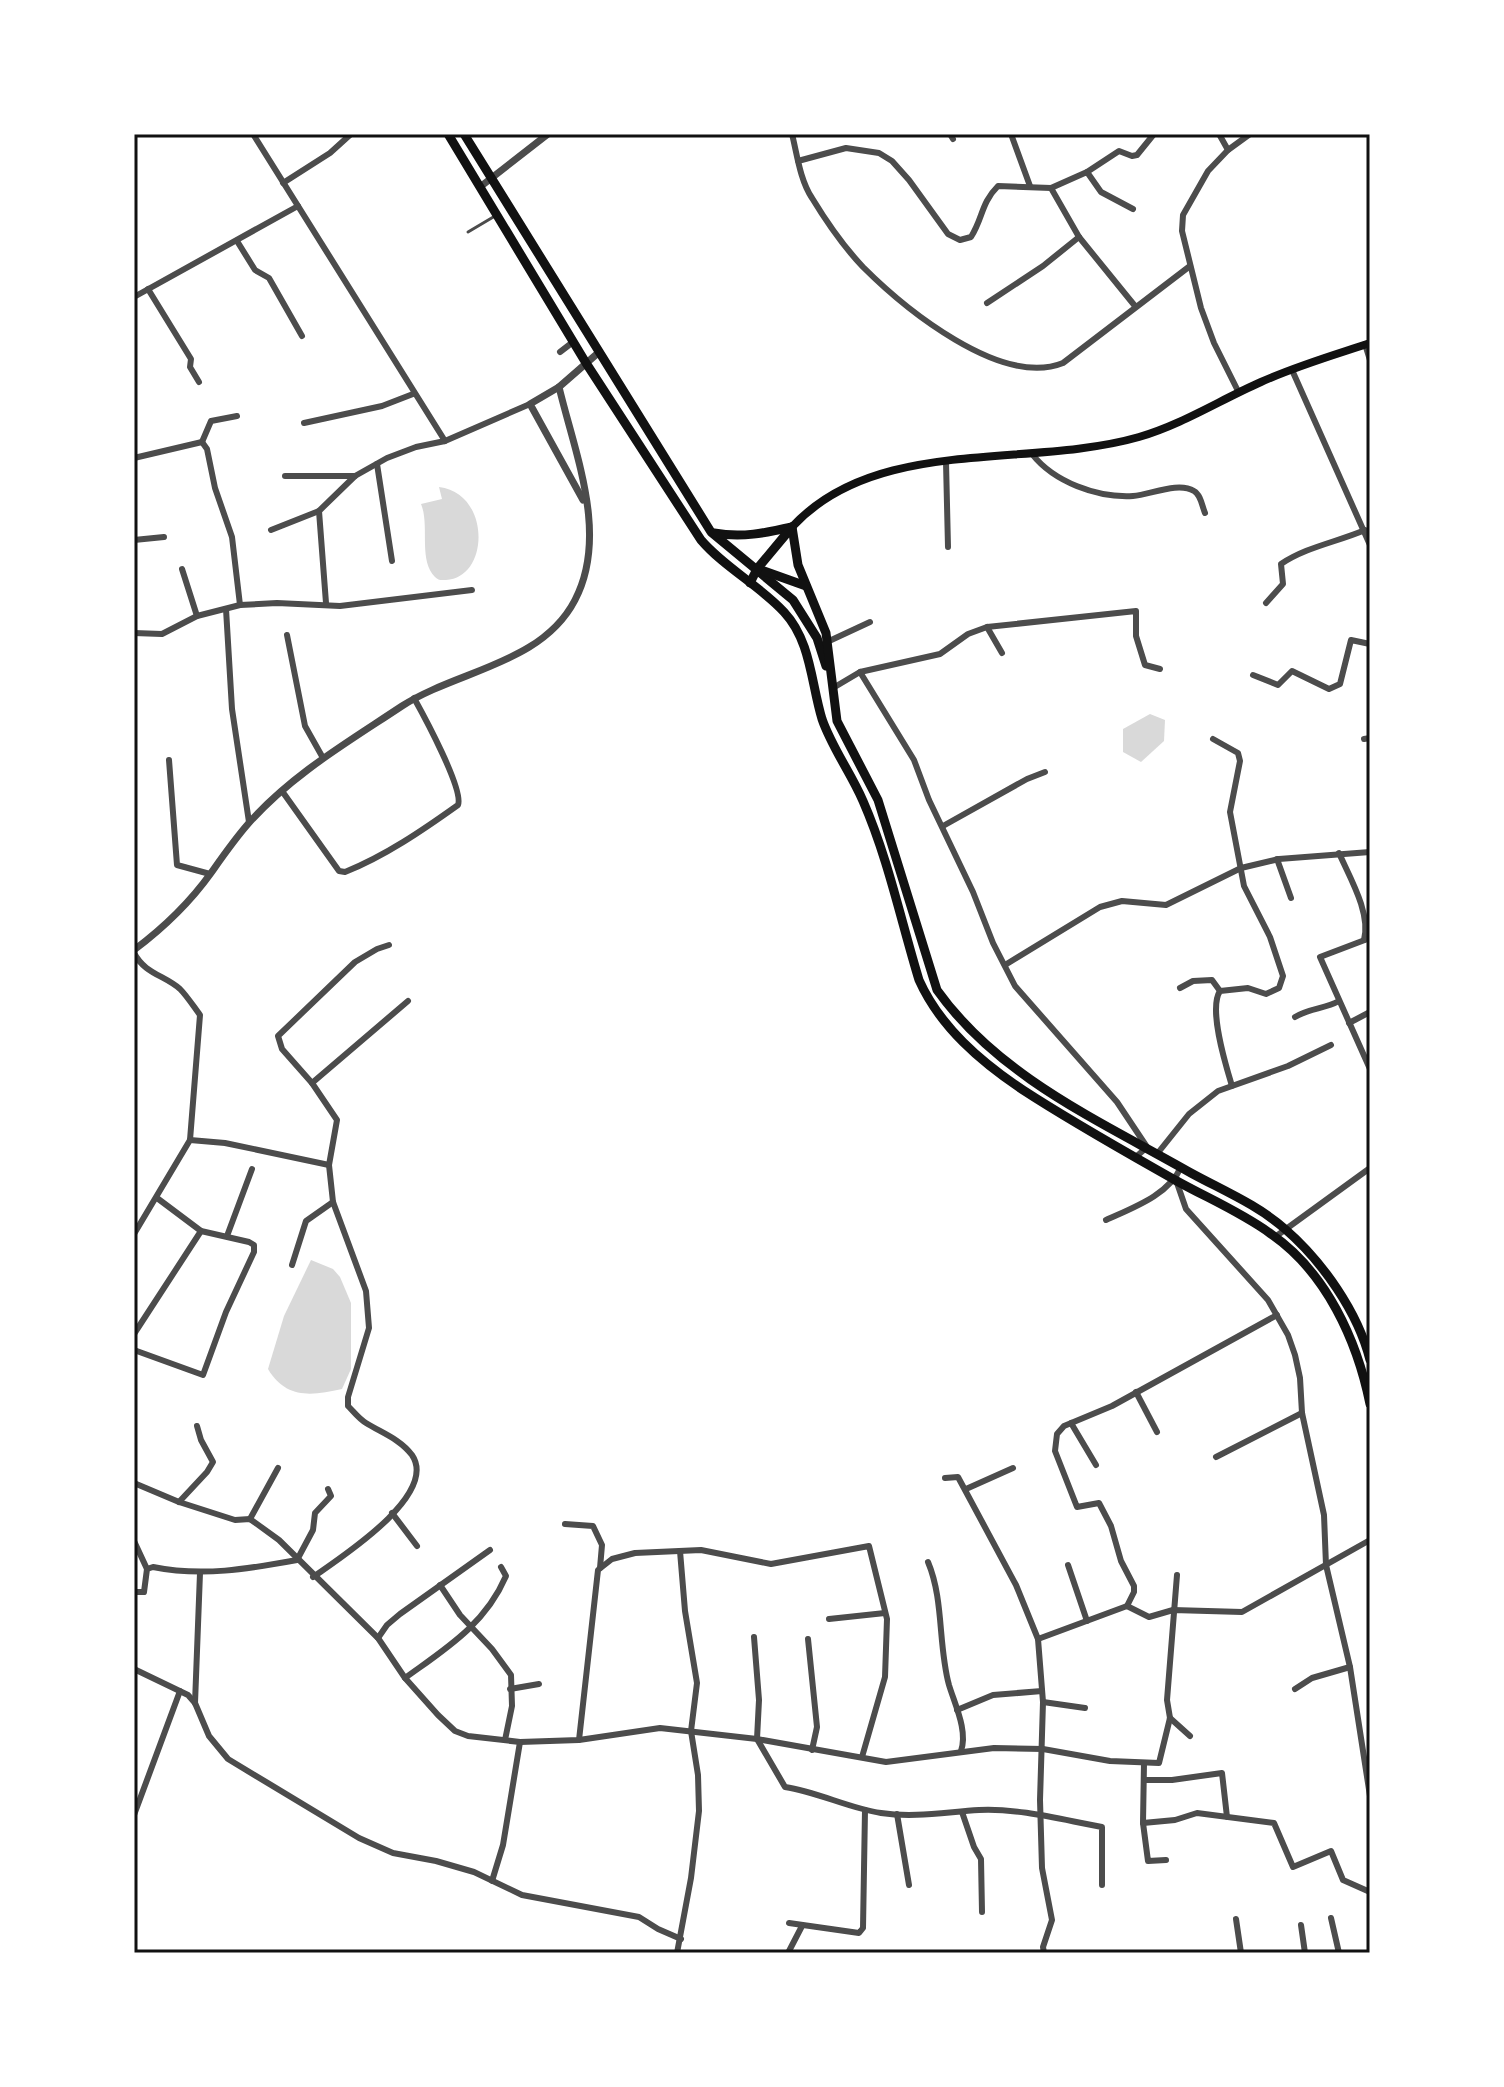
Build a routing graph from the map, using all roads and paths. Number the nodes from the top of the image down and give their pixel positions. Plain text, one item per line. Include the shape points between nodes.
1 (253, 134) edge
2 (351, 134) edge
3 (448, 134) edge
4 (464, 134) edge
5 (548, 134) edge
6 (792, 134) edge
7 (1011, 134) edge
8 (1154, 134) edge
9 (1219, 134) edge
10 (1250, 134) edge
11 (1228, 150) junction
12 (798, 161) junction
13 (1087, 172) junction
14 (492, 179) junction
15 (283, 183) junction
16 (1030, 186) junction
17 (480, 187) junction
18 (1051, 188) junction
19 (298, 206) junction
20 (1133, 209) dead end
21 (497, 215) junction
22 (468, 232) dead end
23 (1079, 237) junction
24 (237, 241) junction
25 (1190, 266) junction
26 (148, 289) junction
27 (134, 297) edge
28 (987, 303) dead end
29 (1135, 306) junction
30 (302, 336) dead end
31 (573, 342) junction
32 (1368, 343) edge
33 (560, 352) dead end
34 (598, 353) junction
35 (1370, 360) edge
36 (586, 363) junction
37 (1292, 370) junction
38 (199, 382) dead end
39 (559, 387) junction
40 (1239, 393) junction
41 (413, 394) junction
42 (530, 404) junction
43 (237, 416) dead end
44 (304, 423) dead end
45 (445, 441) junction
46 (202, 442) junction
47 (1032, 454) junction
48 (134, 458) edge
49 (946, 462) junction
50 (377, 464) junction
51 (285, 476) dead end
52 (355, 476) junction
53 (588, 508) junction
54 (319, 511) junction
55 (1205, 513) dead end
56 (792, 527) junction
57 (271, 530) dead end
58 (1365, 530) junction
59 (711, 532) junction
60 (164, 537) dead end
61 (134, 540) edge
62 (1370, 545) edge
63 (948, 547) dead end
64 (392, 561) dead end
65 (182, 569) dead end
66 (757, 569) junction
67 (750, 583) junction
68 (806, 586) junction
69 (472, 590) dead end
70 (326, 603) junction
71 (1266, 603) dead end
72 (240, 605) junction
73 (226, 609) junction
74 (197, 616) junction
75 (870, 622) dead end
76 (987, 627) junction
77 (134, 633) edge
78 (287, 635) dead end
79 (827, 642) junction
80 (1370, 644) edge
81 (1002, 653) dead end
82 (1160, 669) dead end
83 (860, 672) junction
84 (1253, 675) dead end
85 (833, 688) junction
86 (414, 698) junction
87 (1213, 739) dead end
88 (323, 758) junction
89 (169, 760) dead end
90 (1045, 772) dead end
91 (282, 791) junction
92 (249, 822) junction
93 (943, 826) junction
94 (1370, 852) edge
95 (1339, 853) junction
96 (1277, 859) junction
97 (1241, 868) junction
98 (210, 874) junction
99 (1291, 898) dead end
100 (134, 938) edge
101 (1367, 939) edge
102 (142, 944) junction
103 (389, 945) dead end
104 (134, 952) edge
105 (1005, 965) junction
106 (1180, 988) dead end
107 (1220, 991) junction
108 (408, 1001) dead end
109 (1339, 1001) junction
110 (1370, 1012) edge
111 (1295, 1017) dead end
112 (1349, 1023) junction
113 (1331, 1045) dead end
114 (1370, 1069) edge
115 (312, 1083) junction
116 (1232, 1086) junction
117 (190, 1140) junction
118 (1147, 1147) junction
119 (1157, 1154) junction
120 (1137, 1156) junction
121 (329, 1165) junction
122 (1181, 1167) junction
123 (1370, 1168) edge
124 (252, 1169) dead end
125 (1176, 1180) junction
126 (157, 1198) junction
127 (333, 1202) junction
128 (1106, 1220) dead end
129 (1284, 1228) junction
130 (201, 1231) junction
131 (134, 1234) edge
132 (227, 1236) junction
133 (1275, 1237) junction
134 (292, 1265) dead end
135 (1277, 1315) junction
136 (134, 1334) edge
137 (134, 1350) edge
138 (1370, 1360) edge
139 (1136, 1392) junction
140 (1370, 1404) edge
141 (1302, 1413) junction
142 (1071, 1423) junction
143 (197, 1426) dead end
144 (1157, 1432) dead end
145 (1216, 1457) dead end
146 (1096, 1465) dead end
147 (278, 1468) dead end
148 (1013, 1468) dead end
149 (945, 1478) dead end
150 (134, 1483) edge
151 (328, 1489) dead end
152 (966, 1489) junction
153 (179, 1502) junction
154 (392, 1513) junction
155 (250, 1519) junction
156 (565, 1524) dead end
157 (1370, 1540) edge
158 (134, 1541) edge
159 (417, 1546) dead end
160 (490, 1550) dead end
161 (680, 1551) junction
162 (297, 1560) junction
163 (928, 1562) dead end
164 (1068, 1565) dead end
165 (1326, 1565) junction
166 (501, 1567) dead end
167 (600, 1568) junction
168 (147, 1569) junction
169 (200, 1573) junction
170 (1177, 1575) dead end
171 (313, 1577) junction
172 (440, 1585) junction
173 (134, 1592) edge
174 (1127, 1606) junction
175 (1173, 1610) junction
176 (885, 1613) junction
177 (829, 1619) dead end
178 (1087, 1621) junction
179 (471, 1629) junction
180 (754, 1637) dead end
181 (378, 1638) junction
182 (808, 1639) dead end
183 (1038, 1639) junction
184 (1350, 1667) junction
185 (134, 1669) edge
186 (405, 1678) junction
187 (539, 1684) dead end
188 (510, 1689) junction
189 (1295, 1689) dead end
190 (180, 1691) junction
191 (1042, 1691) junction
192 (1043, 1702) junction
193 (195, 1703) junction
194 (1085, 1708) dead end
195 (957, 1710) junction
196 (1170, 1718) junction
197 (691, 1731) junction
198 (1190, 1736) dead end
199 (757, 1739) junction
200 (505, 1740) junction
201 (579, 1740) junction
202 (520, 1742) junction
203 (1043, 1749) junction
204 (812, 1750) junction
205 (961, 1751) junction
206 (862, 1757) junction
207 (1144, 1763) junction
208 (1144, 1780) junction
209 (1370, 1796) edge
210 (865, 1810) junction
211 (962, 1812) junction
212 (897, 1814) junction
213 (134, 1815) edge
214 (1040, 1815) junction
215 (1227, 1817) junction
216 (1143, 1823) junction
217 (1166, 1860) dead end
218 (492, 1881) junction
219 (909, 1885) dead end
220 (1102, 1885) dead end
221 (1370, 1892) edge
222 (982, 1912) dead end
223 (1331, 1918) dead end
224 (1236, 1919) dead end
225 (789, 1923) dead end
226 (1301, 1925) dead end
227 (802, 1926) junction
228 (681, 1939) junction
229 (677, 1953) edge
230 (788, 1953) edge
231 (1044, 1953) edge
232 (1241, 1953) edge
233 (1305, 1953) edge
234 (1339, 1953) edge

1 - 15 street
2 - 15 street
3 - 17 main road
4 - 14 main road
5 - 14 street
6 - 12 street
7 - 16 street
8 - 13 street via 1137,155 1119,151
9 - 11 street
10 - 11 street
11 - 25 street via 1208,171 1183,215
12 - 16 street via 846,148 879,153 909,180 948,234 960,240 971,237 986,198 998,186
12 - 29 street via 810,196 861,265 917,316 975,352 1020,367 1049,369
13 - 18 street
13 - 20 street via 1101,192
14 - 17 street
14 - 34 main road
15 - 19 street
16 - 18 street
17 - 21 main road
18 - 23 street
19 - 24 street
19 - 41 street
21 - 22 lane
21 - 31 main road
23 - 28 street
23 - 29 street
24 - 26 street
24 - 30 street via 255,270 269,278
25 - 29 street
25 - 40 street via 1214,343
26 - 27 street
26 - 38 street via 191,359
31 - 33 street
31 - 36 main road
32 - 35 street
32 - 37 main road
34 - 36 street
34 - 59 main road
36 - 39 street
36 - 67 main road via 701,540
37 - 40 main road
37 - 58 street
39 - 42 street
39 - 53 street
40 - 47 main road via 1136,438
41 - 44 street
41 - 45 street
42 - 45 street
42 - 53 street
43 - 46 street via 211,421
45 - 50 street
46 - 48 street
46 - 72 street via 232,537
47 - 49 main road
47 - 55 street via 1071,484 1106,494 1193,490
49 - 56 main road via 861,479 828,496
49 - 63 street
50 - 52 street
50 - 64 street
51 - 52 street
52 - 54 street
53 - 86 street via 587,573 559,625 540,642
54 - 57 street
54 - 70 street
56 - 59 main road via 760,535
56 - 66 main road
56 - 68 main road
58 - 62 street
58 - 71 street via 1281,564 1283,584
59 - 66 main road
60 - 61 street
65 - 74 street
66 - 67 main road
66 - 68 main road
66 - 85 main road via 793,600 806,619
67 - 120 main road via 785,612 801,637 822,719 873,827 928,1000 962,1040 1008,1080
68 - 79 main road
69 - 70 street via 362,605
70 - 72 street
72 - 73 street
73 - 74 street
73 - 92 street via 232,709
74 - 77 street via 162,634
75 - 79 street
76 - 81 street
76 - 82 street via 1136,611 1136,636 1145,665
76 - 83 street via 940,654
78 - 88 street via 305,726
79 - 85 main road
80 - 84 street via 1351,640 1335,688 1292,671 1278,685
83 - 85 street
83 - 93 street via 914,760
85 - 118 main road via 837,721 878,800 937,990 955,1016 1007,1064
86 - 88 street
86 - 91 street via 460,794 451,810 345,872 324,853
87 - 97 street via 1238,753 1240,761 1230,812
88 - 91 street
89 - 98 street via 177,865
90 - 93 street
91 - 92 street
92 - 98 street
93 - 105 street
94 - 95 street
95 - 96 street
95 - 101 street
96 - 97 street
96 - 99 street
97 - 105 street via 1166,905 1122,901 1100,907
97 - 107 street via 1244,886 1270,937 1282,983 1266,994 1248,988
98 - 102 street
100 - 102 street
101 - 109 street via 1320,957
102 - 104 street
103 - 115 street via 355,962 278,1036 282,1049
104 - 117 street via 153,975 179,988 200,1015
105 - 118 street via 1015,986 1117,1102
106 - 107 street via 1212,980
107 - 116 street via 1216,1012
108 - 115 street
109 - 111 street
109 - 112 street
110 - 112 street
112 - 114 street
113 - 116 street
115 - 121 street via 337,1120
116 - 119 street via 1189,1114
117 - 121 street
117 - 126 street
118 - 119 main road
118 - 120 street
119 - 122 main road
120 - 125 main road
121 - 127 street
122 - 125 street
122 - 129 main road
123 - 129 street
124 - 132 street
125 - 128 street
125 - 133 main road
125 - 135 street via 1186,1209
126 - 130 street
126 - 131 street
127 - 134 street via 306,1221
127 - 154 street via 366,1291 369,1328 348,1406 363,1422 407,1449 417,1469 414,1488
129 - 133 street
129 - 138 main road via 1336,1289
130 - 132 street
130 - 136 street
132 - 137 street via 249,1242 254,1252 203,1375
133 - 140 main road via 1296,1254 1339,1314
135 - 139 street
135 - 141 street via 1295,1355
139 - 142 street
139 - 144 street
141 - 145 street
141 - 165 street via 1324,1515
142 - 146 street
142 - 174 street via 1057,1434 1055,1451 1077,1507 1099,1503 1107,1517 1134,1586
143 - 153 street via 213,1462
147 - 155 street
148 - 152 street
149 - 152 street via 958,1477
150 - 153 street
151 - 162 street via 331,1496 315,1513 313,1530
152 - 183 street
153 - 155 street via 235,1520
154 - 159 street
154 - 171 street via 370,1537
155 - 162 street
156 - 167 street via 593,1526 602,1545
157 - 165 street
158 - 168 street
160 - 172 street
161 - 167 street via 635,1553
161 - 176 street via 723,1553 771,1564 869,1546
161 - 197 street via 697,1683
162 - 169 street
162 - 171 street
163 - 195 street
164 - 178 street
165 - 175 street via 1242,1612
165 - 184 street
166 - 179 street via 506,1576 502,1585
167 - 201 street
168 - 169 street
168 - 173 street via 144,1592
169 - 193 street
170 - 175 street
171 - 181 street
172 - 179 street
172 - 181 street via 387,1625
174 - 175 street via 1149,1617
174 - 178 street
175 - 196 street
176 - 177 street
176 - 206 street via 885,1677
178 - 183 street
179 - 186 street
179 - 188 street via 511,1675
180 - 199 street
181 - 186 street
182 - 204 street via 817,1727
183 - 191 street
184 - 189 street
184 - 209 street
185 - 190 street
186 - 200 street via 455,1731
187 - 188 street
188 - 200 street
190 - 193 street
190 - 213 street
191 - 192 street
191 - 195 street via 993,1695
192 - 194 street
192 - 203 street
193 - 218 street via 209,1736 228,1759 325,1818 393,1853 436,1861
195 - 205 street
196 - 198 street
196 - 207 street via 1159,1763
197 - 199 street
197 - 201 street via 660,1728
197 - 228 street via 699,1811
199 - 204 street
199 - 210 street via 785,1787
200 - 202 street
201 - 202 street
202 - 218 street
203 - 205 street
203 - 207 street
203 - 214 street
204 - 206 street
205 - 206 street via 886,1762
207 - 208 street
208 - 215 street via 1222,1773
208 - 216 street
210 - 212 street
210 - 227 street via 863,1928 859,1933
211 - 212 street
211 - 214 street
211 - 222 street via 981,1859
212 - 219 street
214 - 220 street via 1102,1827
214 - 231 street via 1042,1868 1052,1920
215 - 216 street via 1197,1813
215 - 221 street via 1274,1823 1293,1867 1331,1851 1343,1880
216 - 217 street via 1148,1861
218 - 228 street via 522,1895 639,1917
223 - 234 street
224 - 232 street
225 - 227 street
226 - 233 street
227 - 230 street
228 - 229 street

